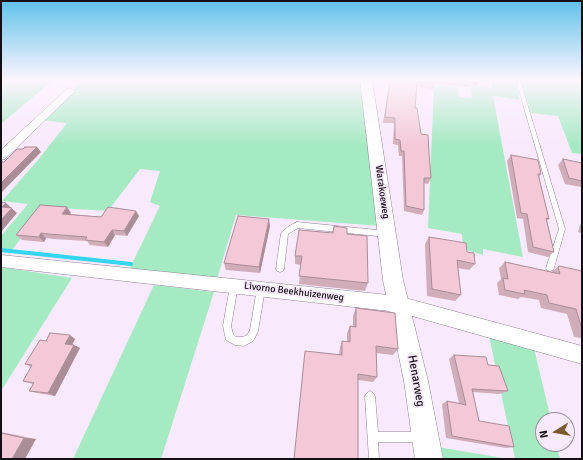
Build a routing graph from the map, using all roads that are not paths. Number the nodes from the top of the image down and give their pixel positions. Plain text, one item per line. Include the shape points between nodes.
1 (59, 101) edge
2 (369, 101) edge
3 (524, 101) edge
4 (1, 156) edge
5 (387, 234) junction
6 (1, 261) edge
7 (550, 268) dead end
8 (280, 269) dead end
9 (234, 286) junction
10 (261, 289) junction
11 (398, 304) junction
12 (582, 355) edge
13 (370, 396) dead end
14 (373, 437) junction
15 (427, 448) edge
16 (374, 459) edge

1 - 4 street
2 - 5 street, Warakoeweg
3 - 7 lane via 562,229
5 - 8 lane via 297,225 285,233
5 - 11 street, Warakoeweg
6 - 9 street, Livorno Beekhuizenweg
9 - 10 street, Livorno Beekhuizenweg
9 - 10 lane via 228,326 229,337 244,342 254,332
10 - 11 street, Livorno Beekhuizenweg
11 - 12 street, Livorno Beekhuizenweg
11 - 15 street, Henarweg via 410,352
13 - 14 lane
14 - 15 lane
14 - 16 lane

